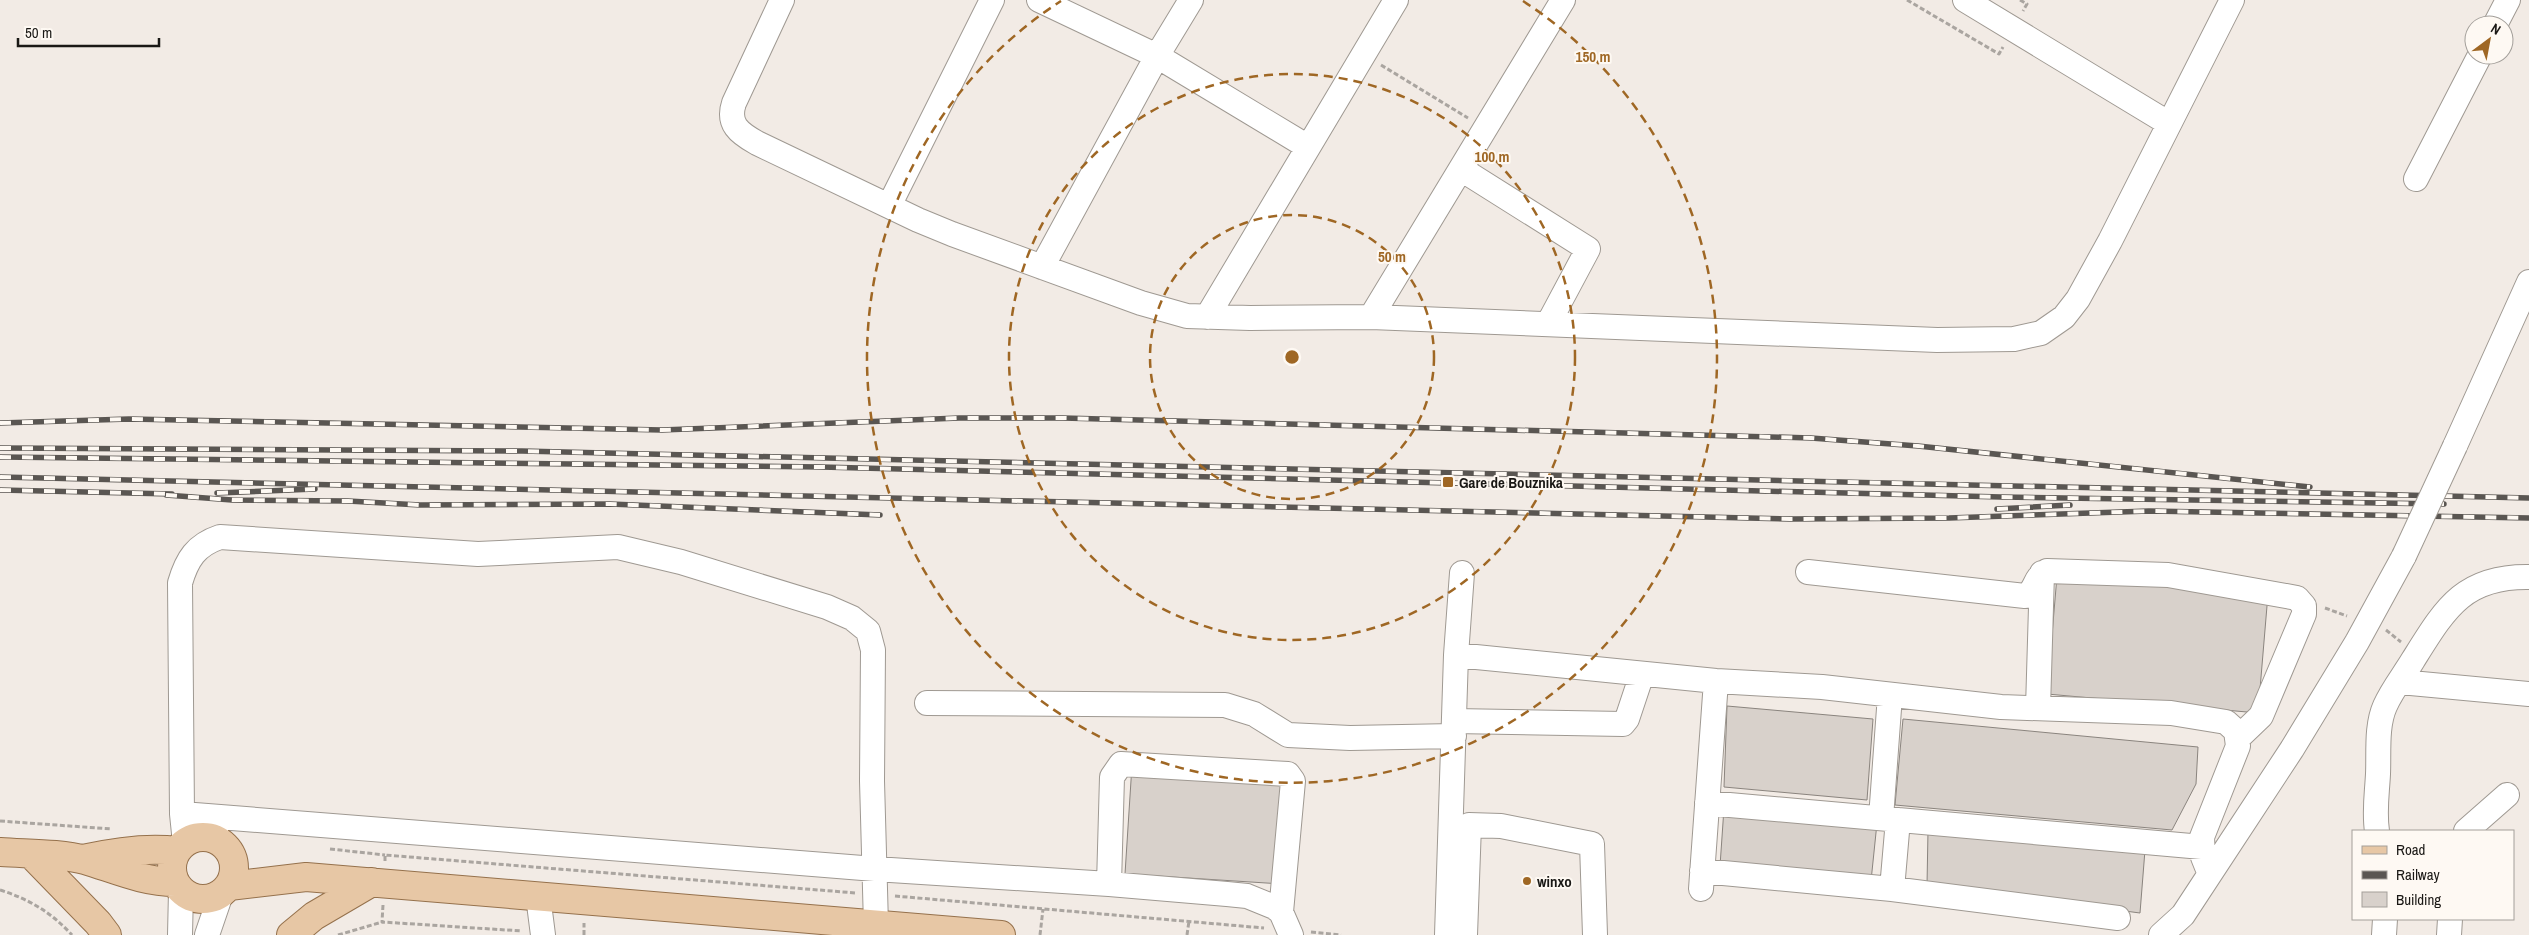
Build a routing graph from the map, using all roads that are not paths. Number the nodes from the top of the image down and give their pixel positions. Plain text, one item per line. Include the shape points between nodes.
1 (782, 0) edge
2 (992, 0) edge
3 (1040, 0) edge
4 (1191, 0) edge
5 (1396, 0) edge
6 (1564, 0) edge
7 (1965, 0) edge
8 (2232, 0) edge
9 (2508, 0) edge
10 (2500, 15) edge
11 (1157, 56) junction
12 (2475, 65) edge
13 (2168, 123) junction
14 (1308, 148) junction
15 (1461, 169) junction
16 (2416, 179) dead end
17 (889, 206) junction
18 (1042, 267) junction
19 (2529, 282) edge
20 (1207, 317) junction
21 (1371, 317) junction
22 (1548, 324) junction
23 (1808, 572) dead end
24 (1462, 573) dead end
25 (2042, 573) junction
26 (2529, 577) edge
27 (1456, 655) junction
28 (1642, 674) junction
29 (1716, 681) junction
30 (2400, 682) junction
31 (2529, 694) edge
32 (1890, 695) junction
33 (927, 703) dead end
34 (2038, 708) junction
35 (1454, 729) junction
36 (2238, 738) junction
37 (2507, 795) dead end
38 (1707, 803) junction
39 (182, 814) junction
40 (1889, 819) junction
41 (2377, 830) edge
42 (2467, 830) edge
43 (221, 837) junction
44 (181, 847) junction
45 (2202, 847) junction
46 (0, 852) edge
47 (31, 854) junction
48 (83, 860) junction
49 (875, 869) junction
50 (2210, 872) junction
51 (306, 877) junction
52 (372, 882) junction
53 (1109, 884) junction
54 (178, 886) junction
55 (1892, 889) junction
56 (225, 890) junction
57 (538, 896) junction
58 (1281, 912) junction
59 (2118, 918) dead end
60 (2385, 920) edge
61 (2450, 920) edge
62 (876, 925) junction
63 (2180, 925) edge
64 (107, 935) edge
65 (180, 935) edge
66 (207, 935) edge
67 (291, 935) edge
68 (543, 935) edge
69 (1002, 935) edge
70 (1291, 935) edge
71 (1447, 935) edge
72 (1465, 935) edge
73 (1595, 935) edge
74 (2161, 935) edge
75 (2384, 935) edge
76 (2449, 935) edge

1 - 17 street via 734,103 731,112 733,124 737,131 757,143
2 - 17 street
3 - 11 street
4 - 11 street
5 - 14 street
6 - 15 street
7 - 13 street
8 - 13 street
9 - 10 street
11 - 14 street
11 - 18 street
12 - 16 street
13 - 22 street via 2078,299 2064,317 2041,333 2014,339 1937,340
14 - 20 street
15 - 21 street
15 - 22 street via 1588,249
17 - 18 street via 952,234
18 - 20 street via 1172,313
19 - 50 street, bridge via 2404,556 2358,642
20 - 21 street
21 - 22 street
23 - 25 street via 2025,596
24 - 27 street
25 - 34 street
25 - 36 street via 2168,575 2297,598 2304,606 2304,614 2290,648 2261,716
26 - 30 street via 2506,577 2485,582 2465,593 2450,606 2433,629
27 - 28 street
27 - 35 street
28 - 29 street
28 - 35 street via 1623,724
29 - 32 street via 1822,687
29 - 38 street
30 - 31 street
30 - 41 street via 2384,707 2378,745 2374,812
32 - 34 street
32 - 40 street
33 - 35 street via 1225,705 1254,714 1288,735 1350,738
34 - 36 street via 2171,713 2215,718 2233,727
35 - 71 street
36 - 45 street via 2238,746 2202,837
37 - 42 street
38 - 40 street
38 - 55 street via 1702,880
39 - 43 street
39 - 44 street
39 - 49 street via 180,583 192,555 210,540 240,538 478,554 618,548 681,562 827,607 852,618 868,630 873,650
40 - 45 street
40 - 55 street
43 - 44 main road via 200,838
43 - 49 street
43 - 51 main road
43 - 56 main road via 234,866 234,877
44 - 48 main road via 108,853
44 - 54 main road via 173,860
45 - 50 street
46 - 47 main road
47 - 48 main road
47 - 64 main road
48 - 54 main road via 121,873
49 - 53 street
49 - 62 street
50 - 63 street
51 - 52 main road
51 - 56 main road
52 - 57 main road
52 - 67 main road via 314,916
53 - 58 street via 1247,896
53 - 58 street via 1112,777 1121,764 1288,774 1293,781
54 - 56 main road via 190,897 200,900 211,899
54 - 65 street
55 - 59 street
56 - 66 street
57 - 62 main road
57 - 68 street
58 - 70 street
60 - 75 street
61 - 76 street
62 - 69 main road
63 - 74 street
72 - 73 street via 1469,825 1501,826 1592,844

